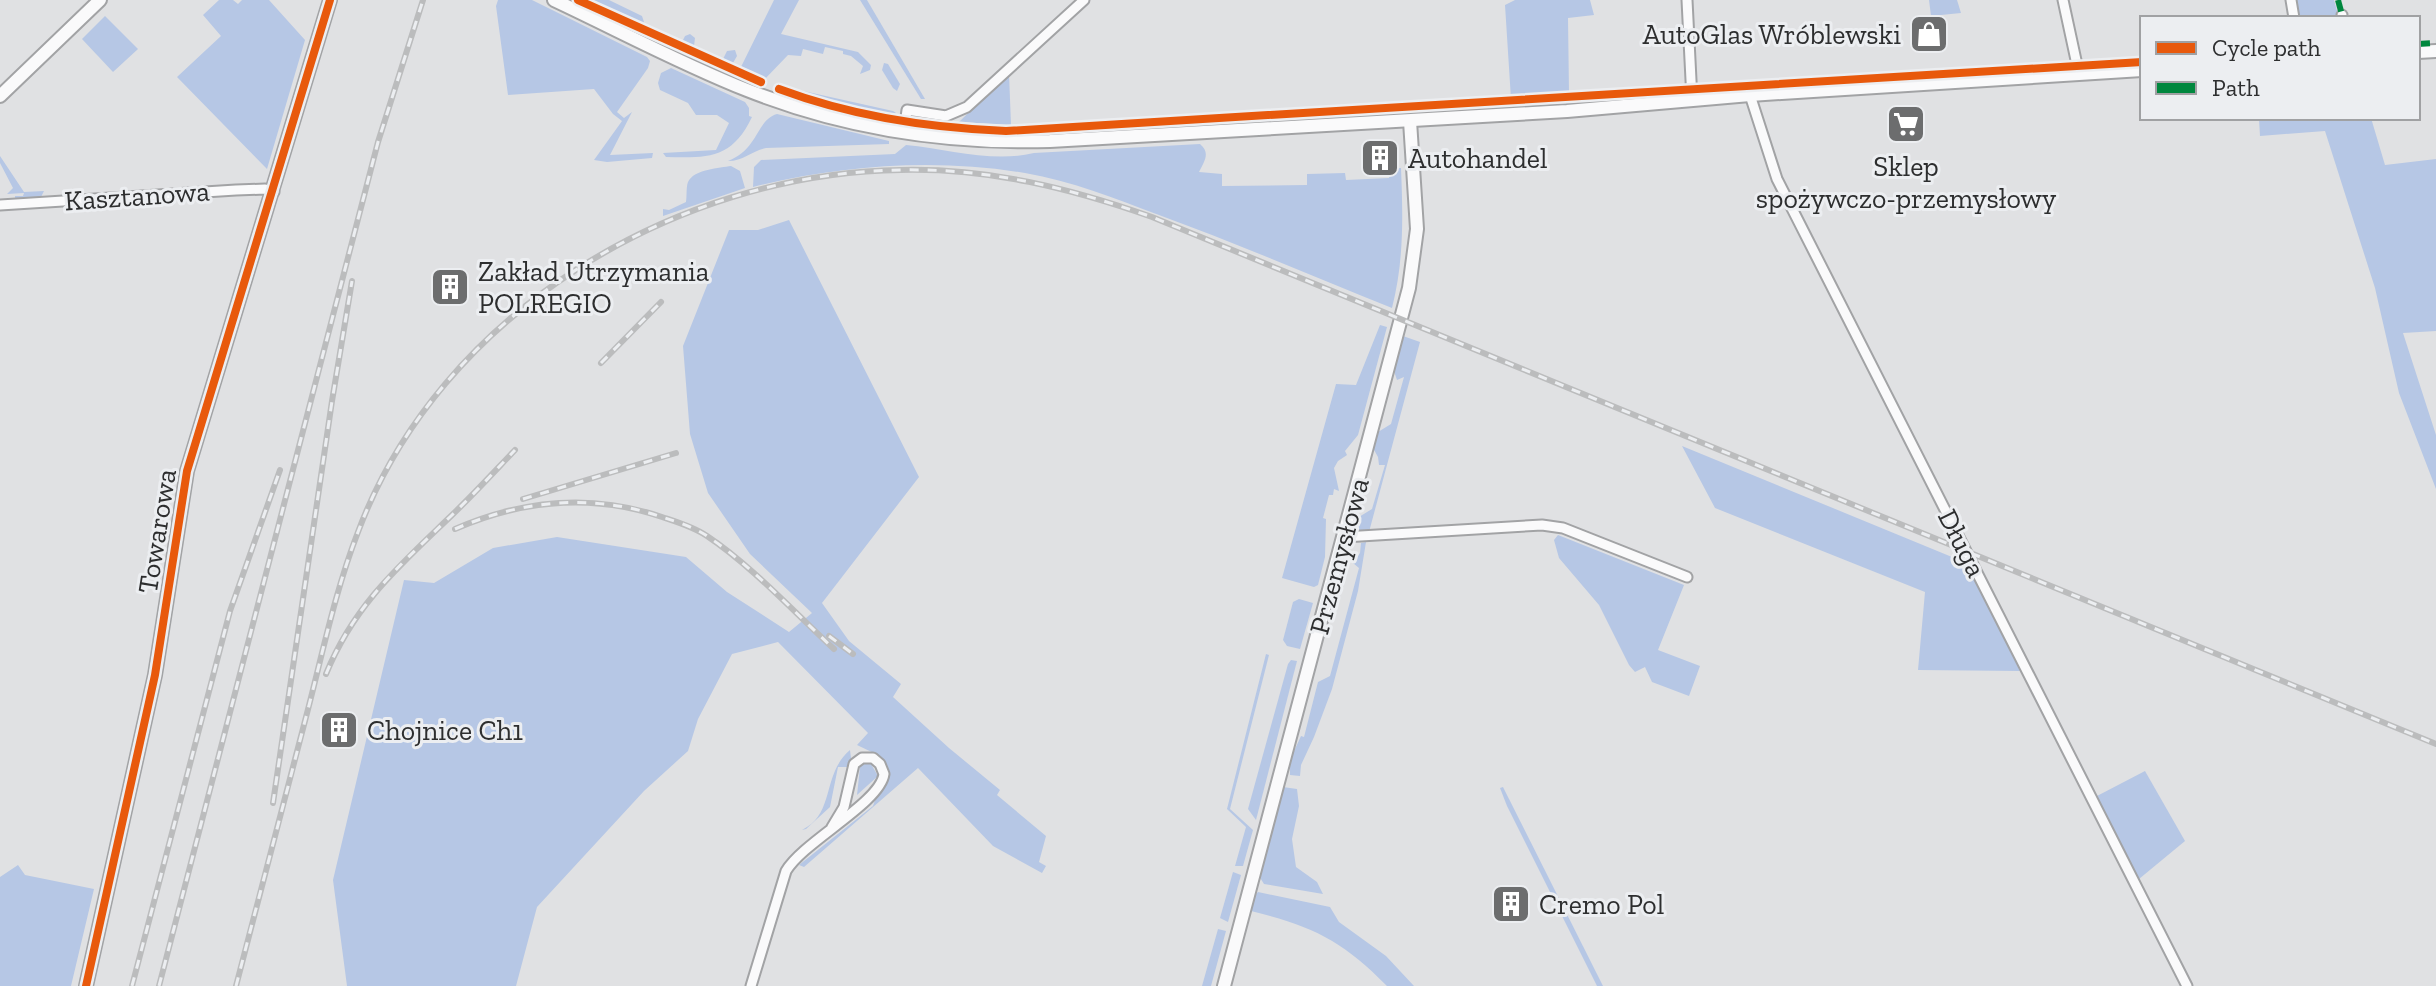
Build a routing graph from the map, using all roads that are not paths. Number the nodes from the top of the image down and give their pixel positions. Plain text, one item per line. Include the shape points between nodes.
1 (100, 0) edge
2 (330, 0) edge
3 (554, 0) edge
4 (1084, 0) edge
5 (1687, 0) edge
6 (2063, 0) edge
7 (2140, 70) edge
8 (2079, 74) junction
9 (1750, 95) junction
10 (0, 96) edge
11 (1692, 100) junction
12 (1410, 121) junction
13 (904, 132) junction
14 (274, 192) junction
15 (0, 205) edge
16 (1344, 537) junction
17 (1687, 577) dead end
18 (832, 827) junction
19 (86, 986) edge
20 (751, 986) edge
21 (1224, 986) edge
22 (2187, 986) edge

1 - 10 street
2 - 14 street, Towarowa
3 - 13 street via 756,93 819,114
4 - 13 street via 967,107 946,116 907,110
5 - 11 street
6 - 8 street
7 - 8 street
8 - 9 street
9 - 11 street
9 - 22 street, Długa via 1777,179
11 - 12 street
12 - 13 street via 1021,141
12 - 16 street, Przemysłowa via 1417,217 1414,260
14 - 15 street, Kasztanowa
14 - 19 street, Towarowa via 187,471 155,675
16 - 17 street via 1542,525 1563,528
16 - 21 street, Przemysłowa
18 - 18 street via 882,782 884,772 875,759 855,763 844,807
18 - 20 street via 786,871

